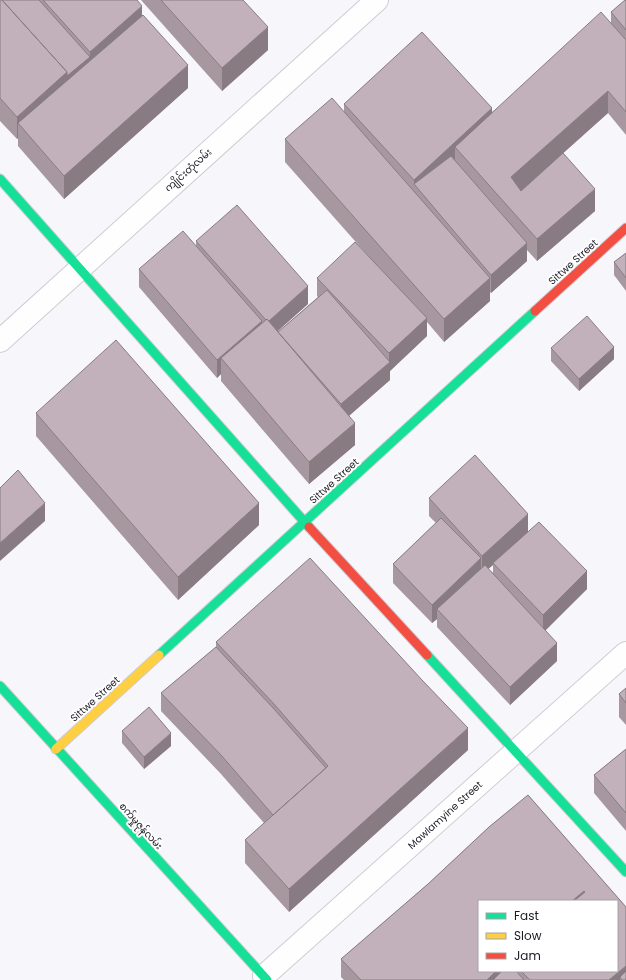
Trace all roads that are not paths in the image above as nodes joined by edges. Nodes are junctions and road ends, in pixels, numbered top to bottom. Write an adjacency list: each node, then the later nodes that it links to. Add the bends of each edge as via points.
1 (377, 0): 4 (street, ကျိုင်းတုံလမ်း)
2 (0, 179): 4 (street)
3 (626, 228): 6 (street, Sittwe Street)
4 (80, 268): 5 (street, ကျိုင်းတုံလမ်း); 6 (street)
5 (0, 341)
6 (305, 522): 9 (street, Sittwe Street); 10 (street)
7 (626, 653): 10 (street, Mawlamyine Street)
8 (0, 686): 9 (street, စက်မှုဇုန်လမ်း)
9 (56, 749): 12 (street, စက်မှုဇုန်လမ်း)
10 (517, 751): 11 (street); 12 (street, Mawlamyine Street)
11 (626, 872)
12 (265, 978)

